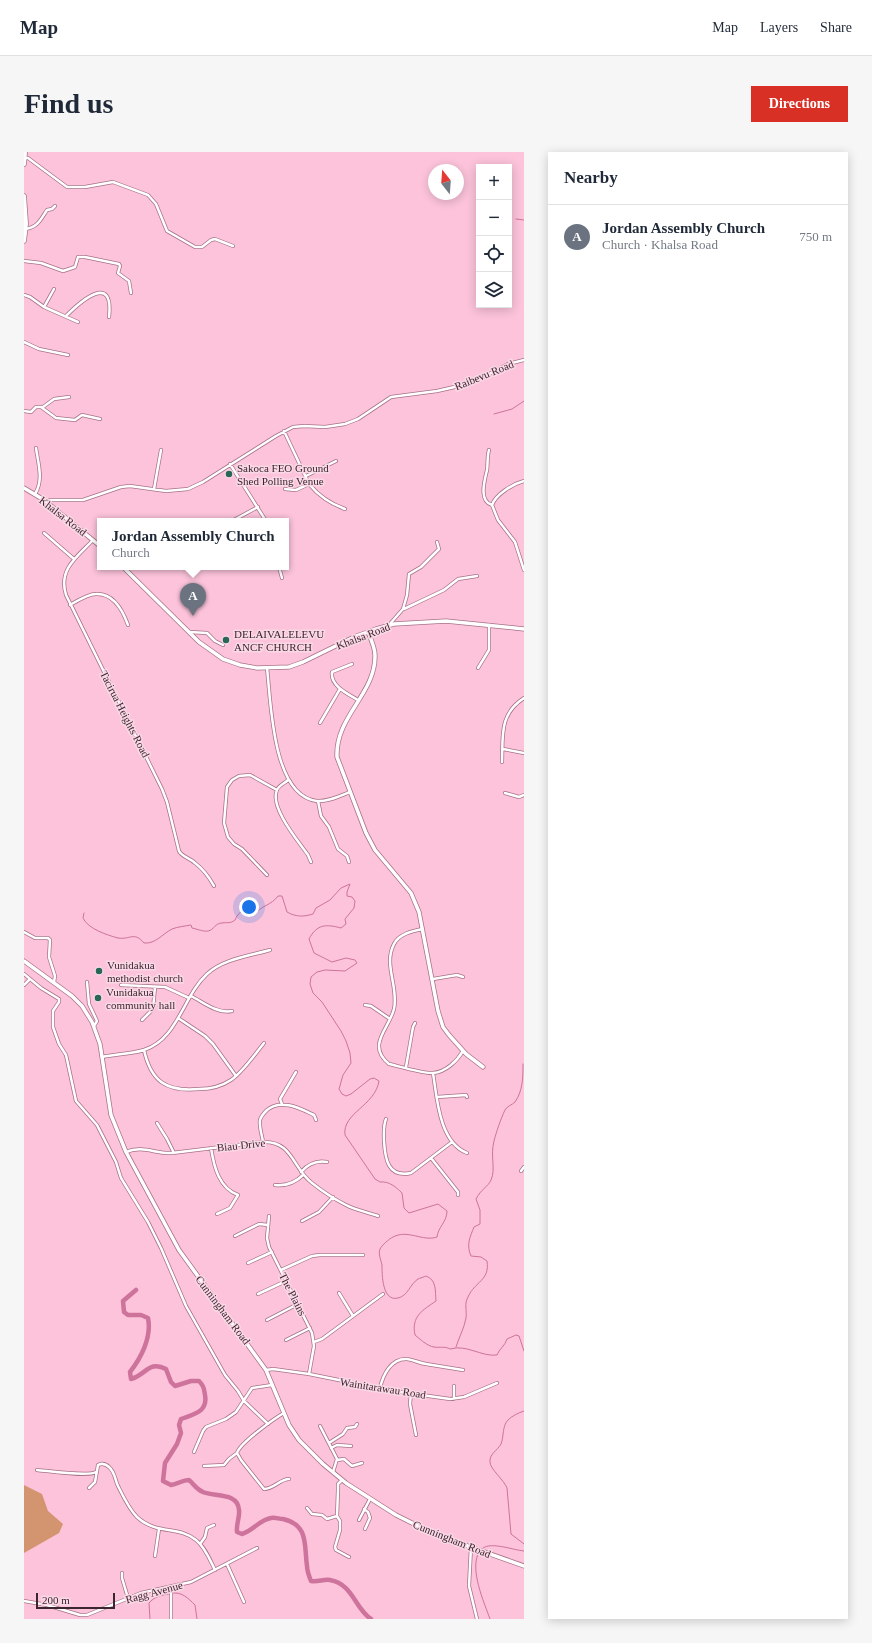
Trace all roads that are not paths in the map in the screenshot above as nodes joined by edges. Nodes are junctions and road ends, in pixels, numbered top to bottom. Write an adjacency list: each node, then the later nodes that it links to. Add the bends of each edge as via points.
1 (25, 152): 2 (main road)
2 (24, 158): 3 (main road); 8 (street, via 28,158 66,187 85,187 113,182 148,195 156,204 168,231 195,247 202,247 214,239)
3 (24, 164)
4 (24, 196): 6 (main road)
5 (55, 206): 6 (street, via 47,210 41,221)
6 (26, 229): 7 (main road)
7 (24, 241)
8 (233, 246)
9 (24, 261): 11 (street, via 63,271 75,267 78,257 119,264 118,273 129,281)
10 (54, 289): 13 (street)
11 (131, 293)
12 (24, 295): 13 (street)
13 (44, 307): 14 (street)
14 (66, 316): 15 (street, via 92,294 101,293 108,297); 16 (street)
15 (109, 317)
16 (78, 322)
17 (24, 342): 18 (street, via 39,349)
18 (68, 355)
19 (524, 360): 24 (street, Raibevu Road, via 508,364 482,378 459,386 396,395 384,400 352,422 334,427 298,426)
20 (69, 398): 21 (street, via 54,399)
21 (43, 407): 22 (street); 23 (street, via 56,418 75,420 82,415)
22 (24, 411)
23 (100, 419)
24 (284, 431): 29 (street); 30 (street)
25 (36, 448): 36 (street, via 40,473 39,488)
26 (161, 450): 34 (street)
27 (489, 450): 38 (street, via 483,486 487,501)
28 (336, 461): 30 (street)
29 (230, 464): 34 (street, via 196,486 177,491); 39 (street)
30 (306, 476): 32 (street)
31 (524, 481): 38 (street, via 496,497)
32 (309, 484): 35 (street, via 296,490); 40 (street, via 315,491)
33 (24, 488): 36 (main road, Khalsa Road)
34 (154, 489): 37 (street, via 127,486 83,500)
35 (285, 489)
36 (35, 494): 37 (main road, Khalsa Road)
37 (44, 500): 44 (main road, Khalsa Road)
38 (492, 505): 50 (street, via 498,520 515,542)
39 (258, 508): 41 (street); 42 (street)
40 (345, 509)
41 (238, 518)
42 (264, 518)
43 (44, 533): 47 (street)
44 (93, 539): 46 (main road, Khalsa Road); 47 (street, Tacirua Heights Road)
45 (437, 542): 54 (street, via 438,549 421,567 410,572 408,595)
46 (97, 543)
47 (74, 559): 53 (street, Tacirua Heights Road, via 68,566 63,584)
48 (126, 570): 59 (main road, Khalsa Road)
49 (280, 570): 52 (street)
50 (524, 570)
51 (477, 576): 54 (street, via 458,579 444,590)
52 (282, 578)
53 (70, 605): 55 (street, via 96,594 109,597 124,613); 81 (street, Tacirua Heights Road, via 162,789 180,854 194,862)
54 (403, 609): 57 (street)
55 (128, 625)
56 (488, 625): 57 (main road, Khalsa Road, via 446,621); 58 (main road, Khalsa Road); 64 (street, via 489,650)
57 (389, 626): 60 (main road, Khalsa Road)
58 (524, 629)
59 (189, 632): 61 (street, via 207,633); 63 (main road, Khalsa Road, via 223,659 240,665)
60 (368, 632): 63 (main road, Khalsa Road, via 289,667); 67 (main road, via 375,655 373,671 366,690)
61 (223, 645)
62 (352, 664): 65 (street, via 332,672 331,676)
63 (267, 668): 72 (street, via 275,735)
64 (478, 668)
65 (340, 689): 67 (street); 68 (street)
66 (524, 698): 69 (street, via 513,707 505,721)
67 (358, 700): 74 (main road, via 344,724 337,748 340,766)
68 (320, 722)
69 (502, 749): 70 (street); 71 (street)
70 (524, 753)
71 (502, 762)
72 (288, 780): 73 (street); 77 (street, via 304,797)
73 (277, 790): 78 (street, via 275,797 283,820); 80 (street, via 250,775 239,776 227,787 224,823 228,837)
74 (350, 792): 77 (street); 82 (main road, via 375,850 411,893)
75 (505, 793): 76 (street, via 519,797)
76 (524, 795)
77 (318, 801): 79 (street, via 321,816 338,848 347,856)
78 (311, 862)
79 (349, 862)
80 (267, 875)
81 (214, 886)
82 (423, 929): 88 (main road); 99 (street, via 400,937 391,952 390,964 395,999)
83 (24, 932): 90 (street, via 35,938 50,940 49,960 55,976)
84 (270, 950): 95 (street, via 218,967 204,977)
85 (24, 961): 90 (main road, Cunningham Road)
86 (24, 974): 89 (street)
87 (464, 977): 88 (street, via 457,975)
88 (433, 979): 105 (main road, via 443,1027)
89 (30, 980): 92 (street); 161 (street, via 59,999 53,1012 53,1026 66,1055 76,1101 97,1125 116,1162 121,1178 161,1248 186,1306 225,1375)
90 (54, 982): 102 (main road, Cunningham Road, via 79,1002)
91 (87, 982): 102 (street, via 89,1004 96,1020)
92 (24, 985)
93 (121, 985): 94 (street)
94 (155, 987): 95 (street, via 171,988); 100 (street, via 153,1009)
95 (190, 997): 97 (street, via 215,1009); 98 (street)
96 (365, 1005): 99 (street, via 372,1006)
97 (232, 1011)
98 (178, 1018): 104 (street, via 162,1040); 111 (street, via 202,1033)
99 (390, 1019): 108 (street, via 379,1043 379,1051 389,1064)
100 (142, 1020)
101 (415, 1023): 108 (street)
102 (94, 1026): 106 (main road, Cunningham Road)
103 (264, 1043): 111 (street)
104 (144, 1050): 106 (street); 111 (street, via 152,1072 172,1088 211,1088 226,1084)
105 (464, 1051): 107 (main road); 110 (street, via 449,1067)
106 (102, 1056): 121 (main road, Cunningham Road, via 112,1115)
107 (483, 1067)
108 (406, 1068): 110 (street)
109 (296, 1072): 114 (street, via 280,1099)
110 (433, 1073): 112 (street)
111 (236, 1076)
112 (437, 1097): 113 (street); 119 (street, via 443,1126)
113 (467, 1097)
114 (282, 1104): 116 (street, via 314,1115); 118 (street, via 270,1108 260,1119)
115 (386, 1119): 124 (street, via 385,1154 392,1169 397,1173 411,1173)
116 (316, 1120)
117 (157, 1123): 122 (street)
118 (263, 1142): 120 (street, Biau Drive); 128 (street, Biau Drive, via 280,1144)
119 (452, 1142): 123 (street); 124 (street)
120 (211, 1148): 122 (street, Biau Drive); 132 (street, via 214,1166 221,1180 238,1196 230,1208)
121 (126, 1152): 122 (street, Biau Drive, via 141,1148); 152 (main road, Cunningham Road, via 186,1260)
122 (174, 1153)
123 (467, 1153)
124 (431, 1158): 130 (street)
125 (327, 1162): 128 (street, via 313,1163 307,1166)
126 (524, 1167): 127 (street)
127 (521, 1171)
128 (302, 1174): 129 (street, via 287,1185); 131 (street, Biau Drive)
129 (275, 1185)
130 (458, 1195)
131 (333, 1197): 134 (street, Biau Drive, via 347,1206); 135 (street, via 319,1212)
132 (217, 1214)
133 (269, 1216): 136 (street, The Plains)
134 (378, 1216)
135 (302, 1221)
136 (268, 1224): 137 (street, via 259,1224); 138 (street, The Plains, via 267,1238)
137 (235, 1236)
138 (272, 1252): 140 (street); 141 (street, The Plains)
139 (363, 1255): 141 (street, via 312,1256)
140 (248, 1263)
141 (281, 1270): 142 (street, The Plains)
142 (286, 1281): 144 (street); 146 (street, The Plains)
143 (339, 1293): 147 (street)
144 (258, 1294)
145 (383, 1294): 147 (street)
146 (298, 1304): 148 (street); 149 (street, The Plains)
147 (353, 1316): 151 (street)
148 (267, 1320)
149 (310, 1328): 150 (street); 151 (street, The Plains)
150 (286, 1340)
151 (314, 1342): 154 (street, The Plains)
152 (266, 1370): 154 (street, Wainitarawau Road); 156 (main road, Cunningham Road)
153 (463, 1370): 158 (street, via 402,1359 386,1372)
154 (309, 1374): 158 (street, Wainitarawau Road)
155 (497, 1383): 160 (street, Wainitarawau Road)
156 (272, 1385): 161 (street, via 252,1388); 162 (main road, Cunningham Road)
157 (454, 1386): 160 (street)
158 (380, 1388): 159 (street, Wainitarawau Road)
159 (411, 1392): 160 (street, Wainitarawau Road); 166 (street, via 410,1404)
160 (454, 1399)
161 (244, 1402): 163 (street); 170 (street, via 232,1416 206,1427)
162 (284, 1413): 163 (street); 177 (main road, Cunningham Road, via 298,1438)
163 (268, 1424): 171 (street, via 244,1443)
164 (357, 1424): 167 (street, via 355,1427 347,1428 343,1434)
165 (320, 1426): 167 (street)
166 (416, 1435)
167 (329, 1443): 169 (street)
168 (351, 1446): 169 (street, via 337,1445)
169 (331, 1448): 172 (street)
170 (194, 1452)
171 (237, 1453): 174 (street, via 224,1465); 178 (street, via 264,1489)
172 (337, 1460): 173 (street, via 344,1459 352,1466); 177 (street)
173 (362, 1463)
174 (204, 1466)
175 (37, 1470): 176 (street, via 78,1474)
176 (97, 1472): 180 (street, via 95,1482); 188 (street, via 100,1464 108,1466 137,1517)
177 (333, 1472): 179 (main road, Cunningham Road)
178 (289, 1479)
179 (342, 1480): 181 (main road, Cunningham Road); 185 (street, via 338,1485)
180 (89, 1488)
181 (370, 1499): 184 (street); 191 (main road, Cunningham Road, via 417,1526)
182 (307, 1508): 185 (street, via 312,1514 322,1515 327,1519)
183 (358, 1509): 184 (street)
184 (364, 1509): 186 (street); 189 (street, via 370,1518)
185 (338, 1516): 194 (street, via 340,1530 336,1549)
186 (359, 1520)
187 (214, 1525): 190 (street, via 207,1528)
188 (159, 1529): 190 (street, via 187,1534); 193 (street)
189 (365, 1529)
190 (200, 1544): 197 (street)
191 (471, 1547): 196 (main road, Cunningham Road); 204 (street, via 470,1586)
192 (257, 1548): 195 (street, Ragg Avenue)
193 (155, 1556)
194 (349, 1557)
195 (228, 1564): 197 (street, Ragg Avenue); 202 (street)
196 (524, 1566)
197 (215, 1570): 199 (street, Ragg Avenue, via 191,1582)
198 (122, 1573): 200 (street)
199 (170, 1587): 200 (street, Ragg Avenue); 203 (street)
200 (128, 1598): 201 (street, Ragg Avenue, via 87,1615)
201 (24, 1601)
202 (244, 1602)
203 (171, 1619)
204 (477, 1619)

